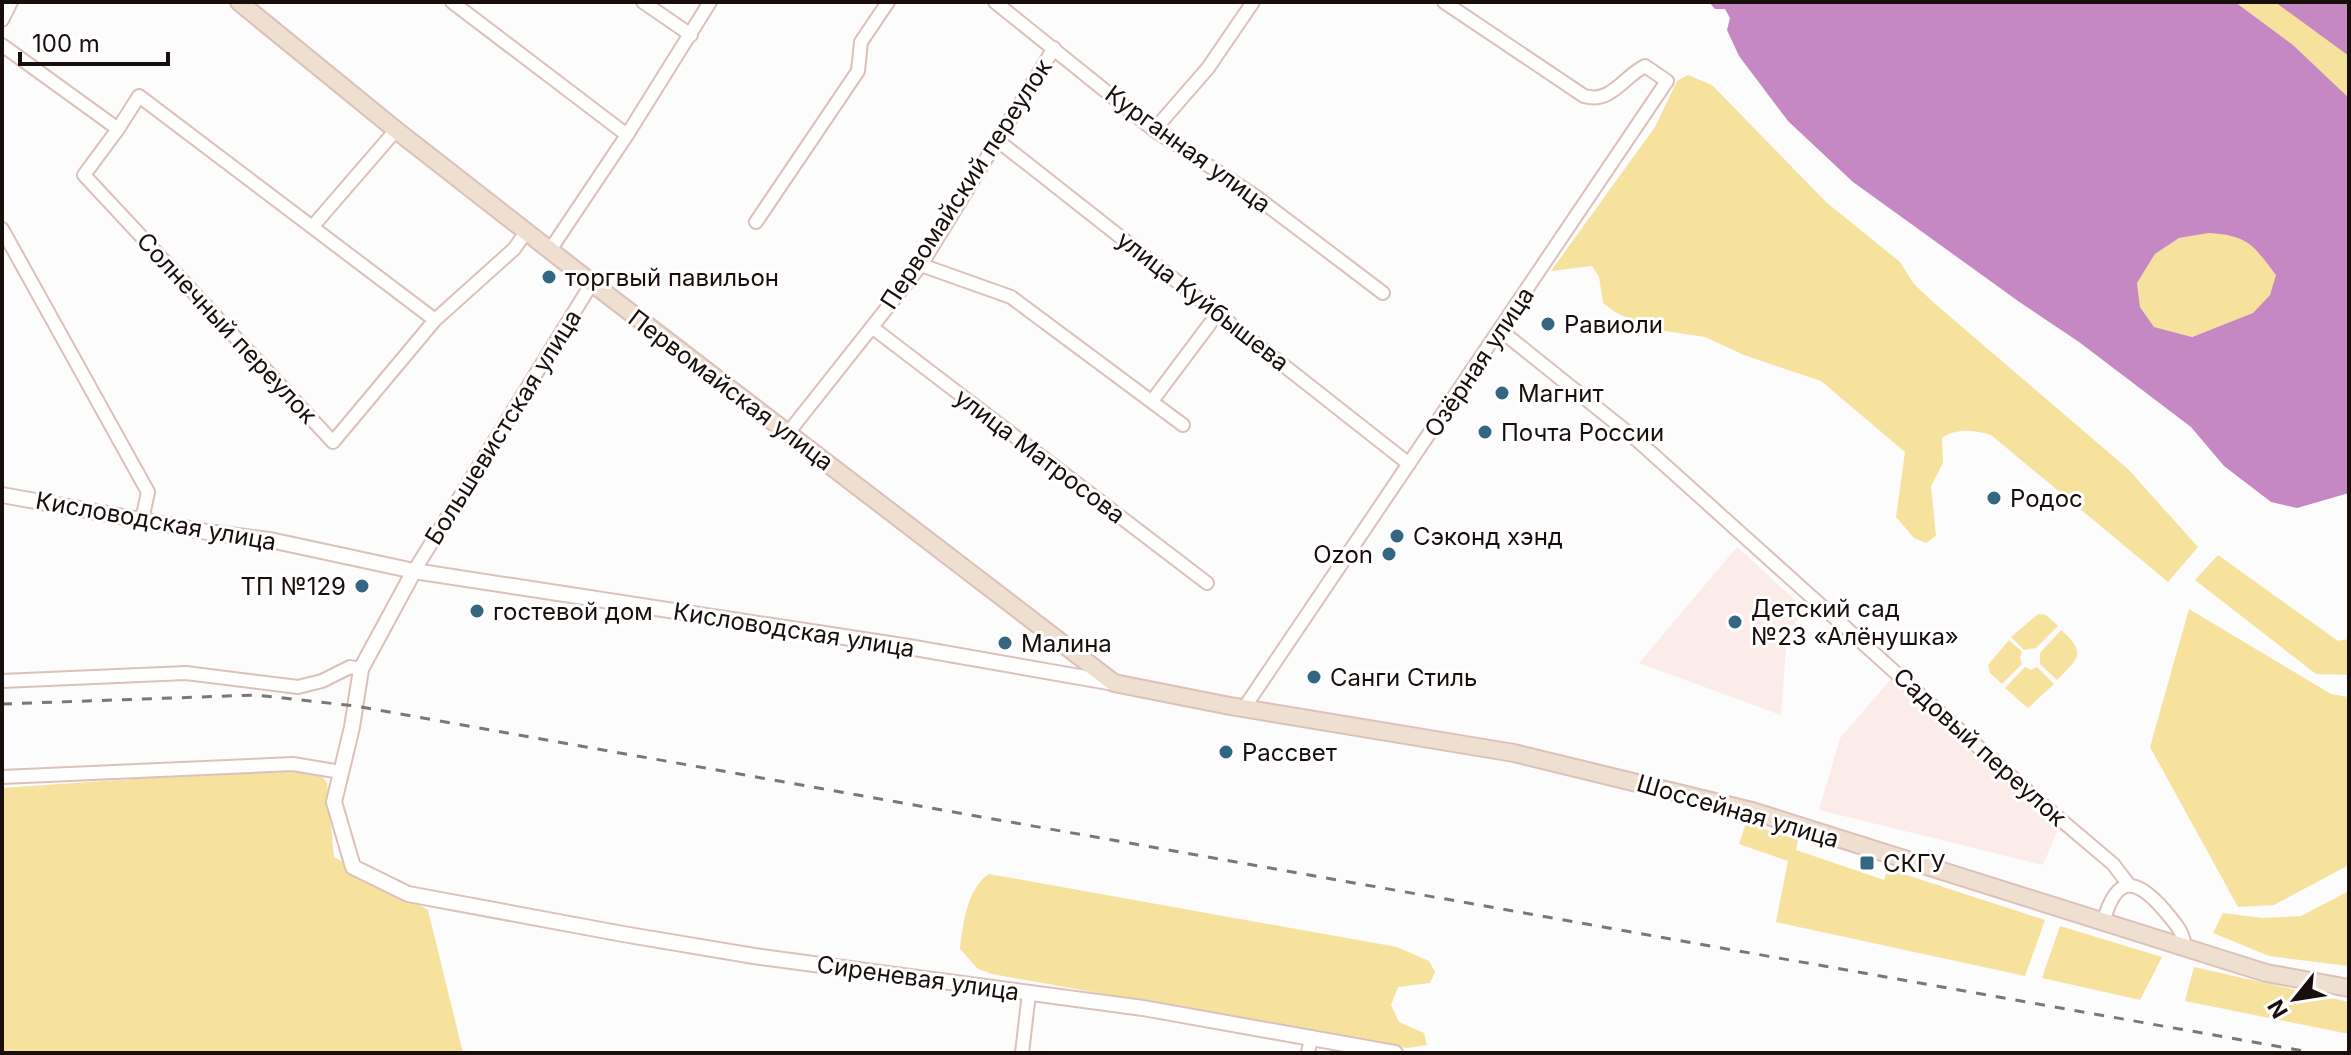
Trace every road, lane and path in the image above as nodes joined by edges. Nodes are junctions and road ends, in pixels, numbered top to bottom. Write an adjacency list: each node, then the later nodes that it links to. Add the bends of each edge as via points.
1 (11, 2): 10 (street)
2 (239, 2): 15 (main road, Первомайская улица)
3 (452, 2): 17 (street)
4 (643, 2): 11 (street)
5 (710, 2): 11 (street)
6 (888, 2): 19 (street, via 861,42 858,71)
7 (995, 2): 13 (street, Курганная улица)
8 (1253, 2): 16 (street, via 1208,68)
9 (1444, 2): 30 (street, Озёрная улица, via 1572,91 1594,99 1645,66 1667,81)
10 (2, 20)
11 (691, 35): 17 (street)
12 (2, 45): 14 (street)
13 (1054, 48): 16 (street, Курганная улица); 18 (street, Первомайский переулок)
14 (118, 129): 20 (street, Солнечный переулок, via 139,96); 28 (street, Солнечный переулок, via 84,175 333,442)
15 (396, 130): 20 (street); 22 (main road, Первомайская улица)
16 (1154, 130): 26 (street, Курганная улица, via 1255,196)
17 (627, 135): 23 (street)
18 (997, 140): 24 (street, Первомайский переулок); 27 (street, улица Куйбышева)
19 (756, 222)
20 (313, 226): 28 (street, Солнечный переулок)
21 (2, 229): 36 (street, via 148,492)
22 (526, 232): 23 (main road, Первомайская улица); 28 (street, Солнечный переулок)
23 (550, 250): 25 (main road, Первомайская улица)
24 (921, 265): 29 (street, Первомайский переулок); 31 (street, via 1011,297)
25 (592, 283): 33 (main road, Первомайская улица); 37 (street, Большевистская улица)
26 (1383, 293)
27 (1218, 313): 31 (street); 34 (street, улица Куйбышева)
28 (435, 320)
29 (873, 328): 33 (street, Первомайский переулок); 38 (street, улица Матросова)
30 (1500, 330): 34 (street, Озёрная улица); 45 (street, Садовый переулок, via 1637,440 2113,864)
31 (1152, 401): 32 (street)
32 (1183, 425)
33 (788, 433): 41 (main road, Первомайская улица)
34 (1409, 464): 42 (street, Озёрная улица)
35 (2, 495): 36 (street, Кисловодская улица)
36 (142, 520): 37 (street, Кисловодская улица)
37 (414, 571): 39 (street); 41 (street, Кисловодская улица)
38 (1207, 583)
39 (361, 669): 40 (street, via 350,667 298,687 186,673); 43 (street)
40 (2, 681)
41 (1114, 683): 42 (main road, Шоссейная улица)
42 (1244, 708): 46 (main road, Шоссейная улица, via 1514,753 1752,811)
43 (341, 772): 44 (street, via 293,764); 49 (street, Сиреневая улица, via 334,802 353,867 408,894 754,956)
44 (2, 777)
45 (2129, 885): 46 (street, via 2114,897); 47 (street, Садовый переулок, via 2137,885 2160,905 2179,928)
46 (2103, 923): 47 (main road, Шоссейная улица)
47 (2185, 949): 48 (main road, Шоссейная улица, via 2266,973)
48 (2349, 988)
49 (1029, 993): 50 (street, Сиреневая улица, via 1143,1008); 51 (street)
50 (1310, 1045): 52 (street, Сиреневая улица)
51 (1022, 1053)
52 (1395, 1053)

